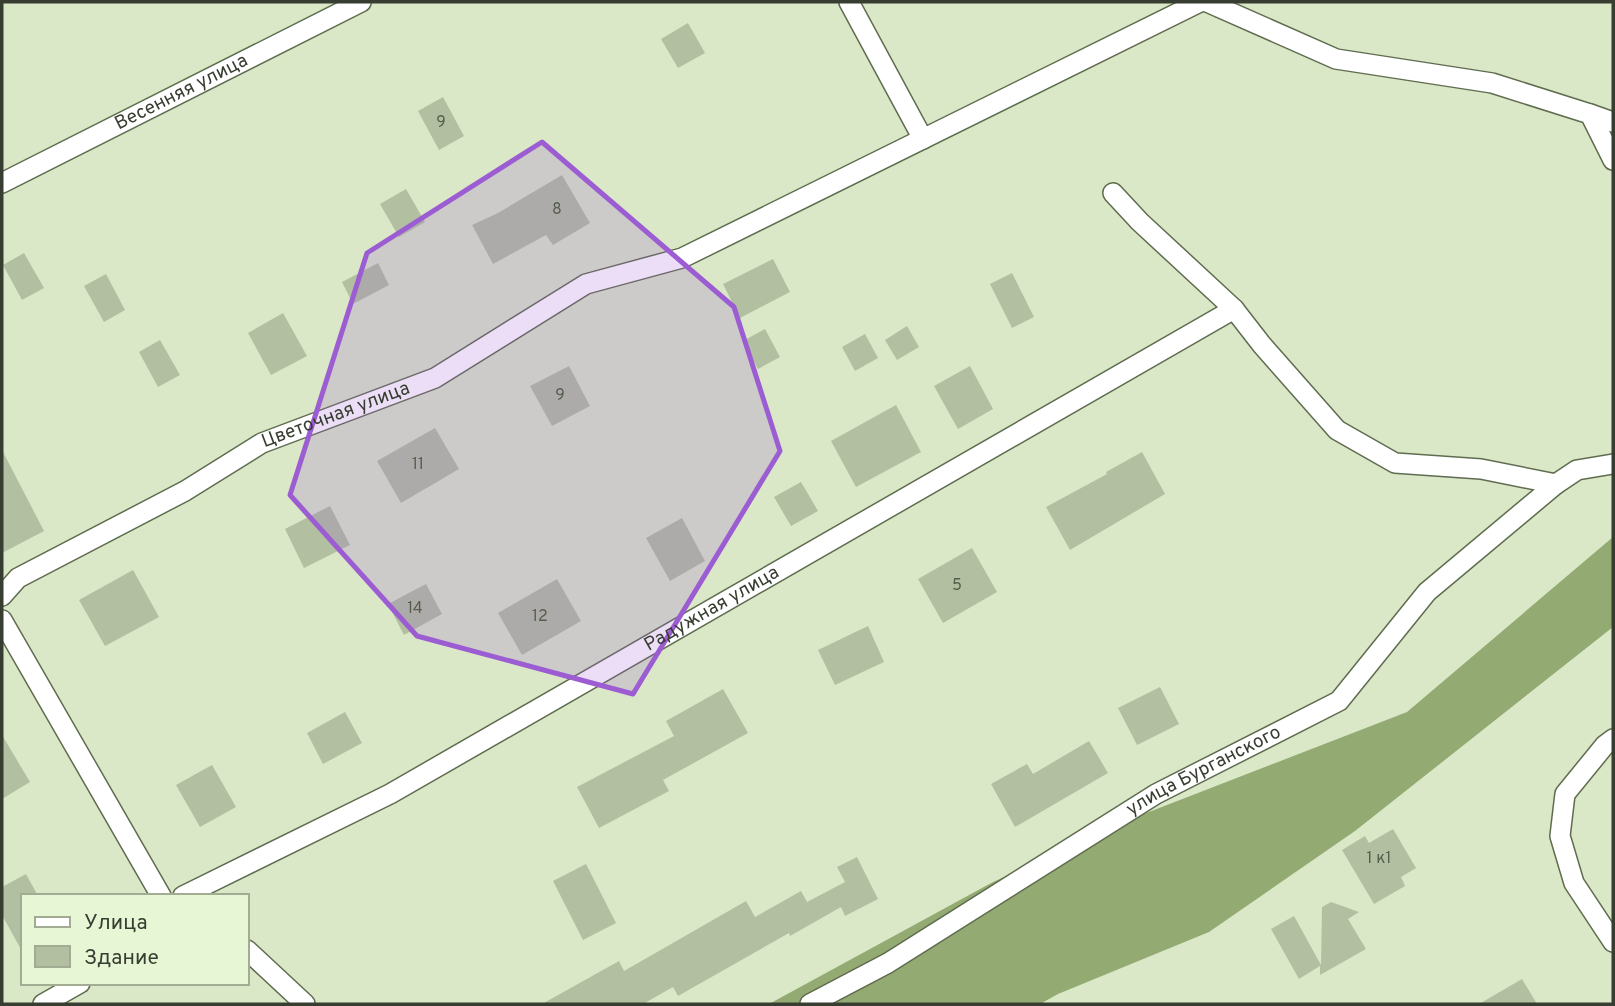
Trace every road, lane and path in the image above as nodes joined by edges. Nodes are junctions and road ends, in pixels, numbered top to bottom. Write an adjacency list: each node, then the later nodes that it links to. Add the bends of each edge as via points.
1 (361, 2): 9 (street, Весенняя улица)
2 (849, 2): 7 (street)
3 (1200, 2): 7 (street, Цветочная улица)
4 (1207, 2): 5 (street, via 1336,59 1492,83)
5 (1590, 114): 6 (street); 8 (street)
6 (1613, 122)
7 (923, 139): 14 (street, Цветочная улица, via 681,258 586,284 435,378 262,443 186,491 18,578)
8 (1613, 160)
9 (2, 183)
10 (1113, 193): 11 (street)
11 (1234, 309): 13 (street, via 1337,430 1395,463 1480,470); 18 (street, Радужная улица, via 390,794)
12 (1613, 464): 13 (street, улица Бурганского, via 1577,470)
13 (1556, 484): 24 (street, улица Бурганского, via 1427,592 1339,701 1156,794 888,963)
14 (2, 596)
15 (2, 620): 17 (street)
16 (1613, 739): 19 (street, via 1565,794 1560,836 1574,883)
17 (160, 894)
18 (188, 894)
19 (1613, 942)
20 (248, 951): 23 (street)
21 (76, 985): 22 (street)
22 (43, 1004)
23 (305, 1004)
24 (810, 1004)

